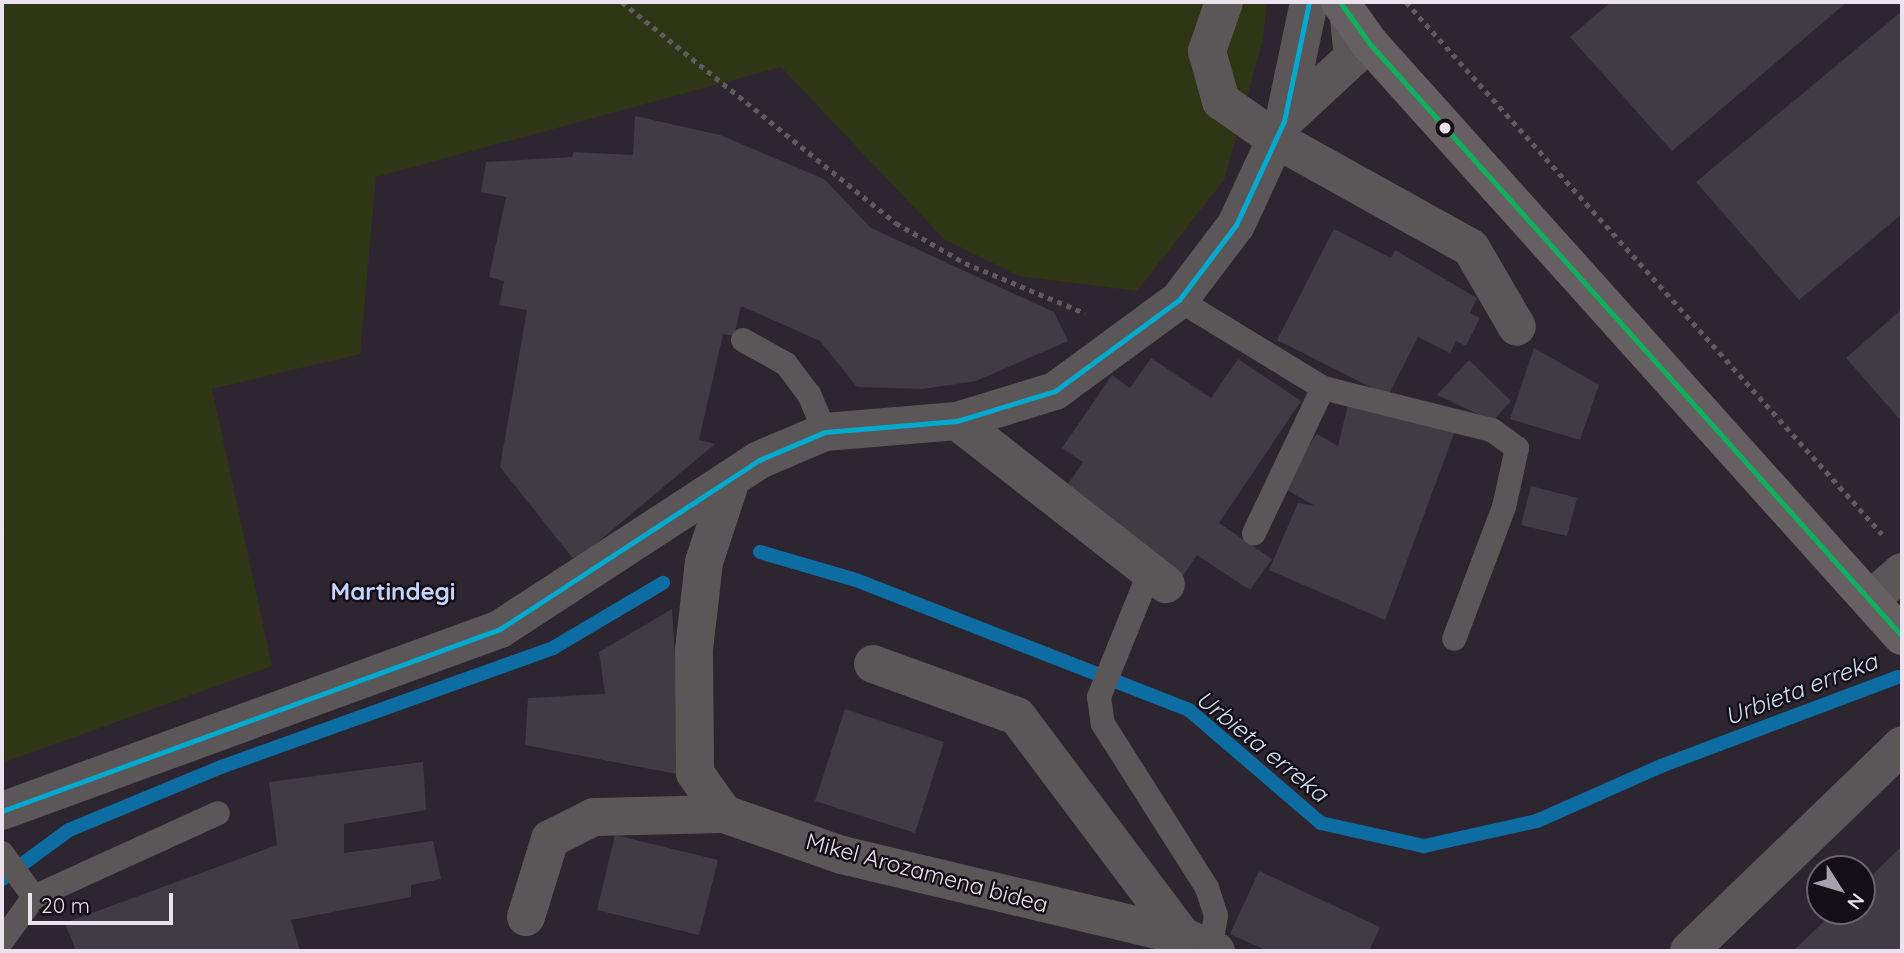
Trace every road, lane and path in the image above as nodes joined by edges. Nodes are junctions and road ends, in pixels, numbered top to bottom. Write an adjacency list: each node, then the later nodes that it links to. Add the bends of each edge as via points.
1 (622, 2): 11 (path, via 896,223 965,263)
2 (1224, 2): 8 (street, via 1207,51 1222,101)
3 (1308, 2): 8 (street)
4 (1406, 2): 18 (path)
5 (1344, 10): 6 (street, via 1356,44); 7 (main road)
6 (1345, 66): 7 (street, via 1369,59); 8 (street)
7 (1392, 69): 21 (main road)
8 (1281, 130): 9 (street, via 1236,225); 10 (street, via 1471,248)
9 (1179, 300): 11 (street); 13 (lane)
10 (1517, 327)
11 (1142, 333): 14 (street, via 1055,391)
12 (743, 340): 15 (lane, via 786,364 809,394)
13 (1323, 388): 17 (lane); 22 (lane, via 1492,430 1517,448 1504,508)
14 (957, 421): 15 (street); 20 (street)
15 (825, 432): 16 (street, via 759,460)
16 (730, 483): 25 (street, via 500,629); 27 (street, via 704,562 694,650 695,773)
17 (1254, 533)
18 (1885, 537)
19 (1902, 572): 21 (street)
20 (1158, 577): 32 (lane, via 1099,697 1102,724 1207,888 1216,916)
21 (1889, 618)
22 (1454, 639)
23 (873, 664): 32 (street, via 1017,716)
24 (1902, 745): 33 (street)
25 (2, 811)
26 (218, 813): 29 (lane)
27 (724, 814): 30 (street, via 594,817 550,839); 32 (street, Mikel Arozamena bidea, via 842,855)
28 (2, 853): 29 (lane)
29 (31, 892): 31 (lane)
30 (526, 917)
31 (2, 942)
32 (1202, 945)
33 (1689, 951)

